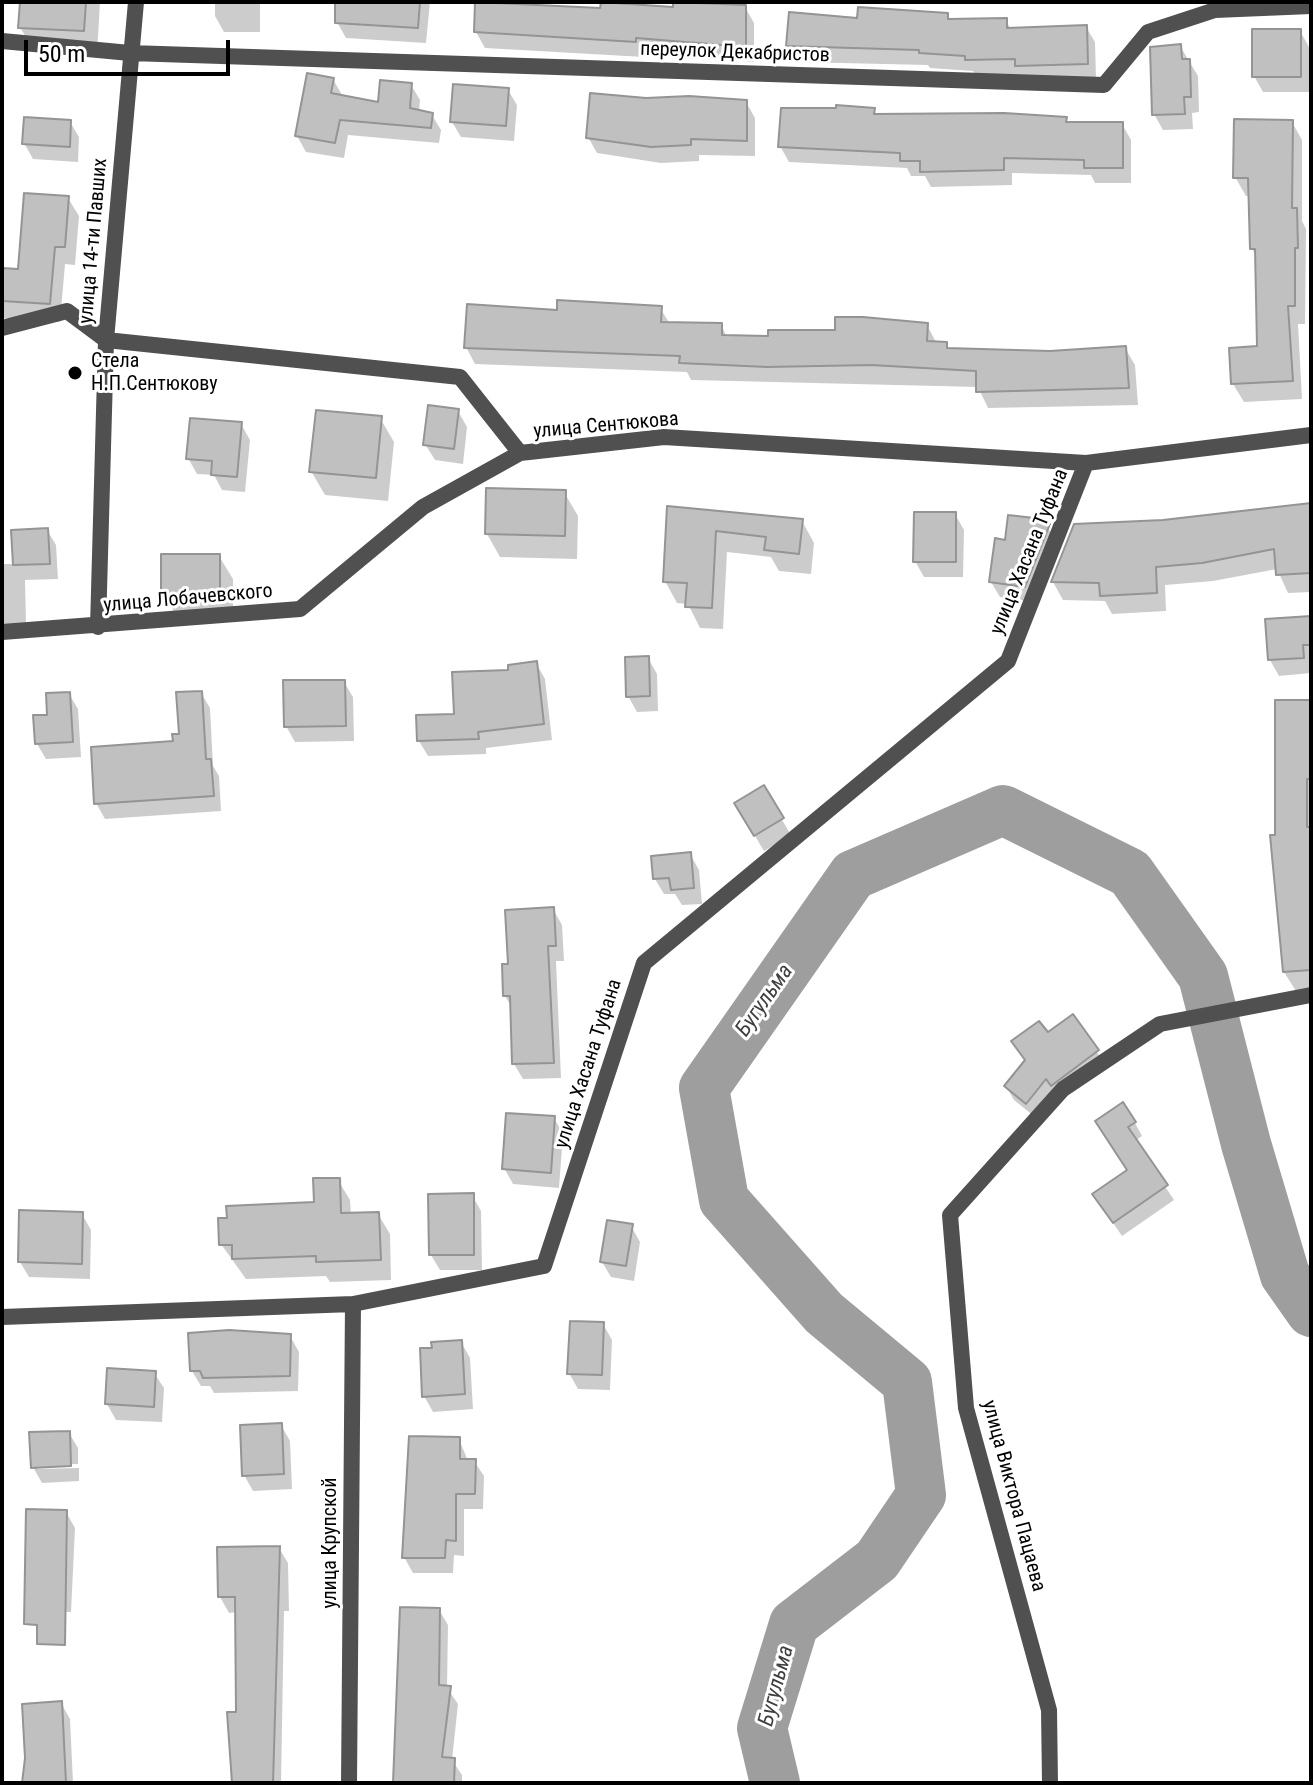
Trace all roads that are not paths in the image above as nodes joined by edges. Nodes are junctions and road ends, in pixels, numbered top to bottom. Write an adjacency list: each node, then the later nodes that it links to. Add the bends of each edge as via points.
1 (136, 2): 4 (street, улица 14-ти Павших)
2 (1311, 6): 4 (street, переулок Декабристов, via 1215,10 1148,32 1104,85)
3 (2, 41): 4 (street)
4 (130, 53): 6 (street, улица 14-ти Павших)
5 (2, 328): 6 (street, via 67,311)
6 (106, 340): 8 (street, улица Сентюкова, via 460,377); 10 (street, улица 14-ти Павших)
7 (1311, 435): 9 (street, улица Сентюкова)
8 (520, 453): 9 (street, улица Сентюкова, via 664,437); 10 (street, улица Лобачевского, via 423,507 300,609)
9 (1086, 463): 13 (street, улица Хасана Туфана, via 1008,661 644,963 544,1266)
10 (98, 627): 11 (street, улица Лобачевского)
11 (2, 632)
12 (1311, 995): 16 (street, улица Виктора Пацаева, via 1160,1024 1063,1089 950,1215 966,1408 1049,1710)
13 (353, 1304): 14 (street, улица Хасана Туфана); 15 (street, улица Крупской)
14 (2, 1317)
15 (349, 1783)
16 (1050, 1783)

